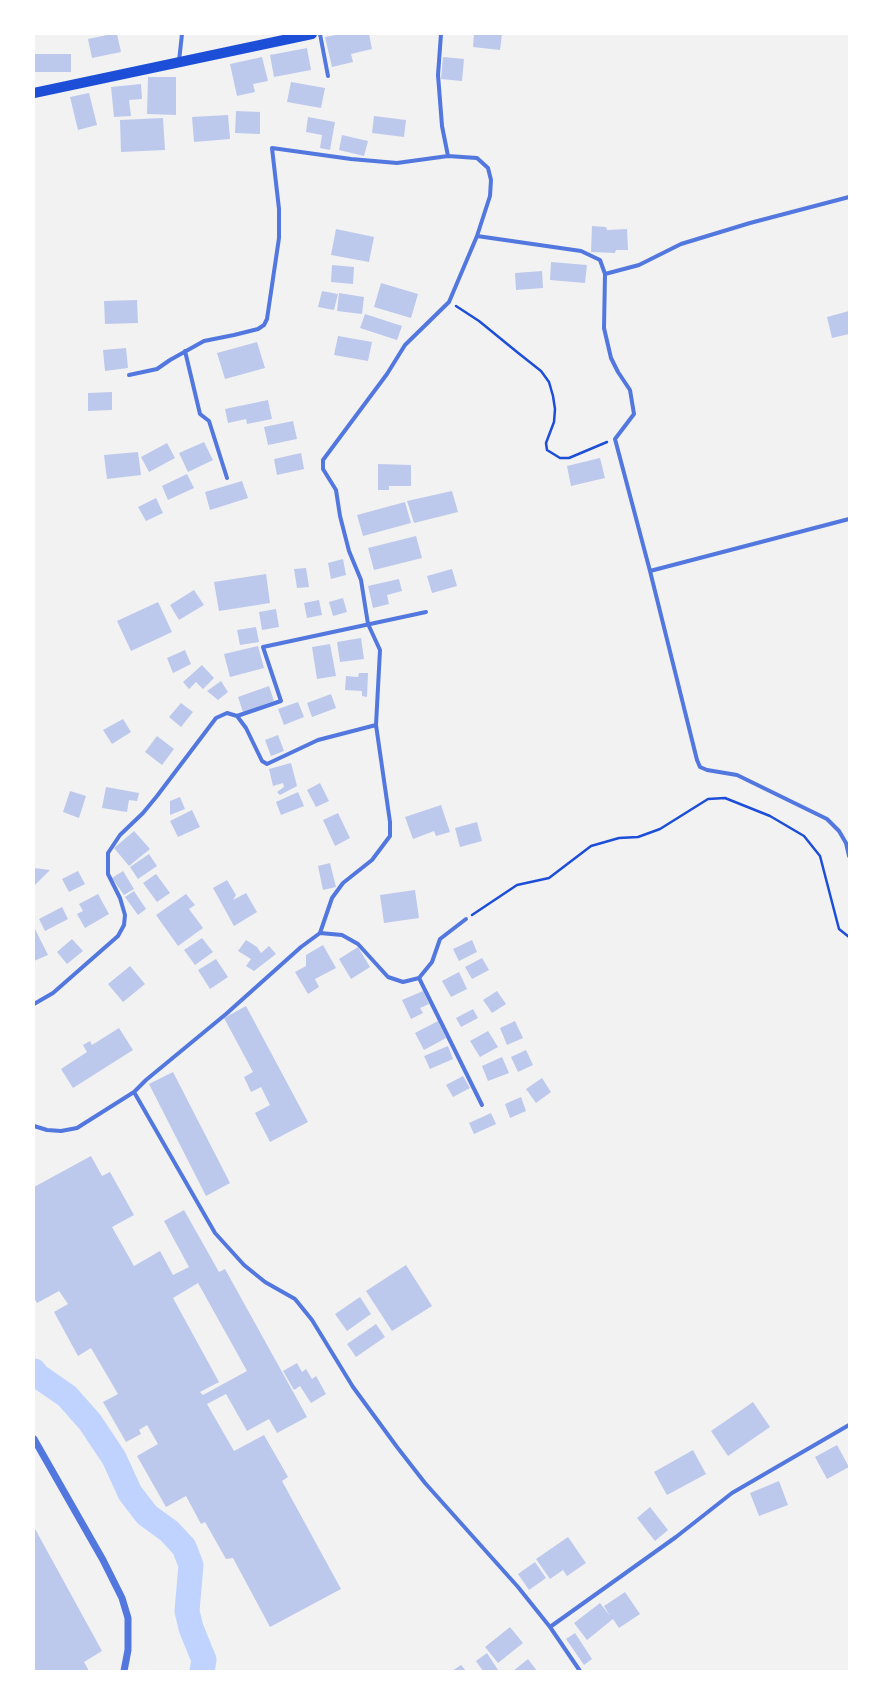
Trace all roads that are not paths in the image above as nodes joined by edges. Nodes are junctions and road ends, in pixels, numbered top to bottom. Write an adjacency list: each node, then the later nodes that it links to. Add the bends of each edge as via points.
1 (182, 34): 5 (street)
2 (312, 34): 5 (main road)
3 (320, 34): 6 (street)
4 (441, 34): 8 (street, via 438,75 442,126)
5 (179, 62): 7 (main road)
6 (328, 76)
7 (34, 93)
8 (448, 156): 10 (street, via 477,158 488,168 491,180 490,196); 12 (street, via 397,163 351,160 272,148 279,209 279,238 267,319 258,329 204,341)
9 (849, 198): 11 (street, via 750,223 681,244 639,265)
10 (477, 236): 11 (street, via 581,251 600,260); 18 (street, via 449,302 405,345 383,380 323,460 323,469 336,490 349,551 361,580)
11 (605, 274): 16 (street, via 604,328 611,358 630,390 634,414 615,439)
12 (185, 351): 13 (street, via 157,368); 14 (street, via 200,414 209,421)
13 (129, 374)
14 (227, 478)
15 (849, 519): 16 (street)
16 (650, 571): 21 (street, via 700,767 737,775 827,819 839,831)
17 (426, 612): 18 (street)
18 (368, 624): 19 (street, via 263,647 281,701); 20 (street, via 380,650)
19 (237, 716): 20 (street, via 246,728 262,761 267,764 318,740); 25 (street, via 227,713 216,718 157,796 120,835 108,853 108,874 125,915 124,925 118,936 53,993)
20 (376, 725): 23 (street, via 390,836 372,860 343,883 332,898)
21 (849, 856)
22 (466, 919): 24 (street, via 440,939 432,962)
23 (320, 933): 24 (street, via 342,934 358,944 388,977 404,982); 26 (street)
24 (419, 978): 27 (street)
25 (34, 1004)
26 (134, 1092): 28 (street, via 77,1128 61,1131); 31 (street, via 215,1233 244,1266 265,1282 295,1299 312,1320 353,1387 397,1447 425,1483 518,1587)
27 (482, 1105)
28 (34, 1126)
29 (849, 1425): 31 (street, via 732,1493)
30 (34, 1439): 32 (street, via 122,1598 128,1618 128,1650)
31 (550, 1628): 33 (street)
32 (124, 1671)
33 (580, 1671)

